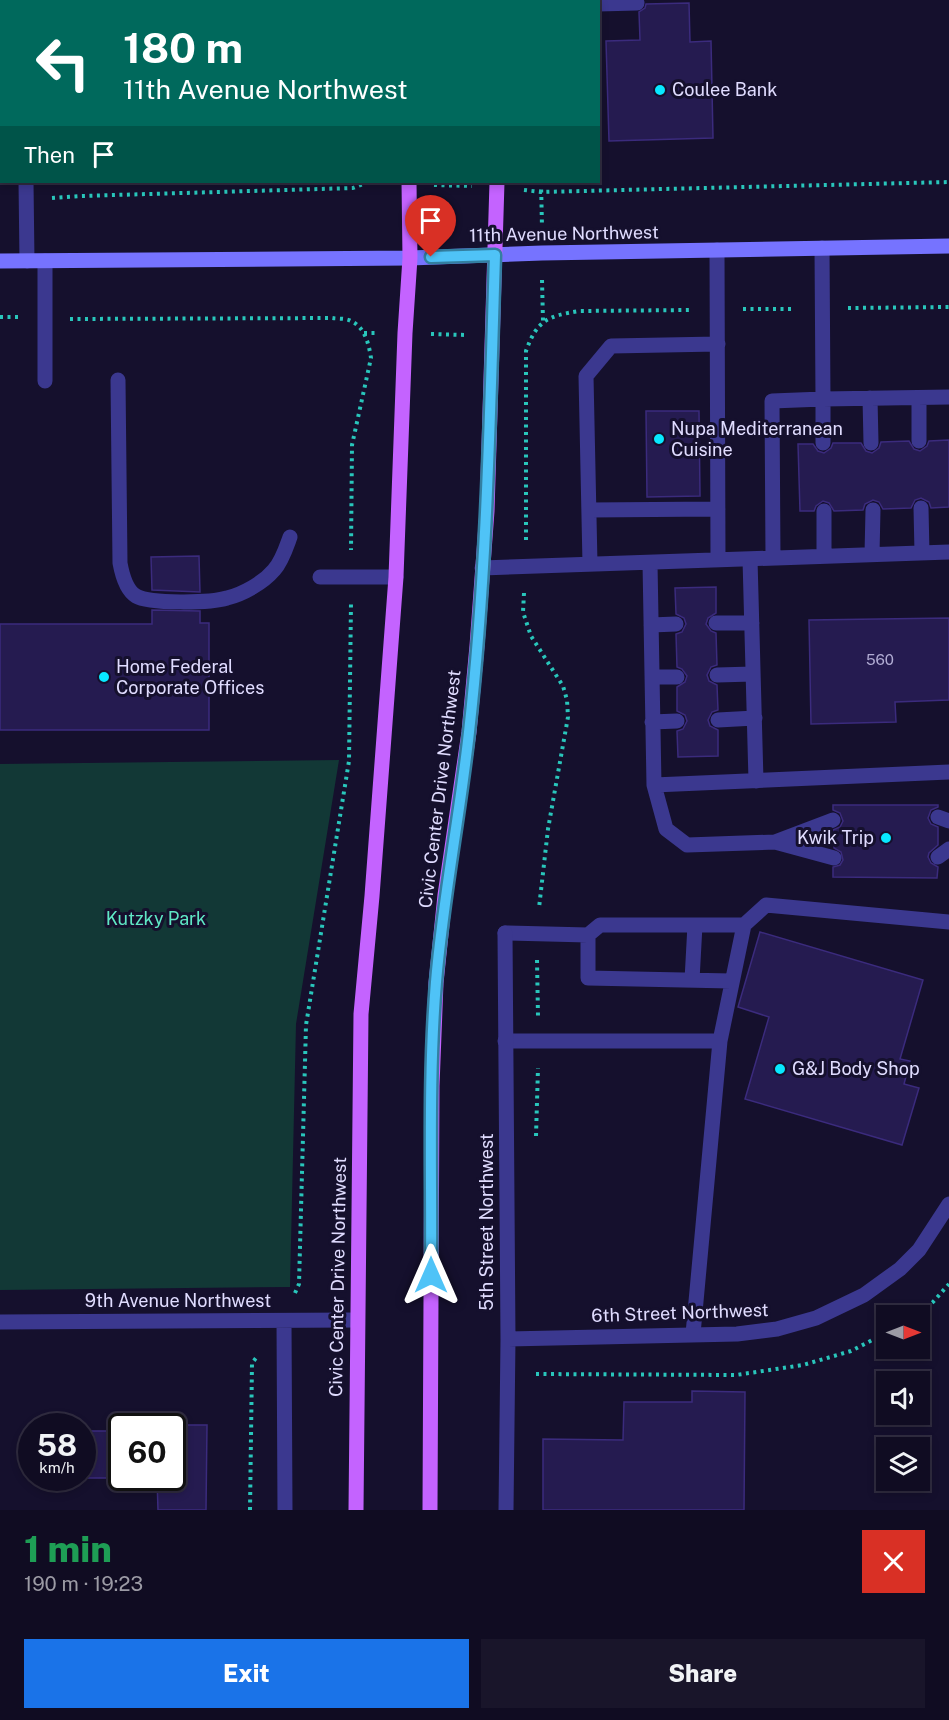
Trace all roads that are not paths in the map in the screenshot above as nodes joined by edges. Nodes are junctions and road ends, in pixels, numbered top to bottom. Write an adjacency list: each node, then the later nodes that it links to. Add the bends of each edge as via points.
1 (637, 3): 2 (street)
2 (600, 4)
3 (26, 183): 12 (street)
4 (409, 183): 10 (main road, Civic Center Drive Northwest)
5 (497, 184): 9 (main road, Civic Center Drive Northwest)
6 (949, 246): 7 (main road, 11th Avenue Northwest)
7 (822, 248): 8 (main road, 11th Avenue Northwest); 20 (street)
8 (717, 250): 9 (main road, 11th Avenue Northwest); 14 (street)
9 (495, 255): 10 (main road, 11th Avenue Northwest); 39 (main road, Civic Center Drive Northwest)
10 (410, 258): 13 (main road, 11th Avenue Northwest); 41 (main road, Civic Center Drive Northwest)
11 (0, 261): 12 (main road, 11th Avenue Northwest)
12 (27, 261): 13 (main road, 11th Avenue Northwest)
13 (45, 261): 16 (street)
14 (718, 344): 25 (street); 26 (street, via 611,346 586,376)
15 (118, 380): 29 (street, via 120,564 134,596 152,601 226,598 252,587 274,570)
16 (45, 381)
17 (870, 398): 18 (street); 20 (street); 22 (street)
18 (919, 398): 19 (street); 21 (street)
19 (949, 398)
20 (823, 399): 23 (street); 34 (street, via 772,401)
21 (919, 441)
22 (871, 442)
23 (823, 443)
24 (921, 508): 31 (street)
25 (718, 509): 26 (street); 36 (street)
26 (589, 510): 38 (street)
27 (873, 510): 32 (street)
28 (824, 511): 33 (street)
29 (290, 537)
30 (949, 552): 31 (street)
31 (922, 553): 32 (street)
32 (872, 555): 33 (street)
33 (824, 556): 34 (street)
34 (773, 558): 35 (street)
35 (750, 559): 36 (street); 43 (street)
36 (718, 560): 37 (street)
37 (650, 563): 38 (street); 45 (street)
38 (590, 564): 39 (street)
39 (482, 568): 76 (main road, Civic Center Drive Northwest, via 469,732 436,983)
40 (320, 577): 41 (street)
41 (396, 577): 69 (main road, Civic Center Drive Northwest, via 361,1014)
42 (716, 623): 43 (street)
43 (752, 623): 46 (street)
44 (676, 624): 45 (street)
45 (651, 625): 48 (street)
46 (753, 674): 47 (street); 50 (street)
47 (717, 675)
48 (652, 677): 49 (street); 53 (street)
49 (677, 677)
50 (755, 718): 51 (street); 55 (street)
51 (718, 720)
52 (677, 721): 53 (street)
53 (652, 722): 56 (street)
54 (949, 772): 55 (street)
55 (756, 781): 56 (street)
56 (654, 785): 58 (street, via 666,829 687,845)
57 (833, 820): 58 (street)
58 (775, 842): 59 (street)
59 (834, 858)
60 (949, 922): 62 (street, via 766,905)
61 (695, 925): 62 (street); 63 (street, via 600,925); 64 (street)
62 (744, 925): 65 (street)
63 (588, 935): 64 (street, via 588,978); 66 (street, 5th Street Northwest, via 505,933)
64 (692, 980): 65 (street)
65 (731, 981): 67 (street)
66 (505, 1041): 67 (street); 73 (street, 5th Street Northwest)
67 (720, 1041): 72 (street)
68 (949, 1204): 72 (street, 6th Street Northwest, via 919,1250 900,1269 836,1310 777,1329)
69 (356, 1320): 70 (street, 9th Avenue Northwest); 75 (main road, Civic Center Drive Northwest)
70 (284, 1321): 71 (street, 9th Avenue Northwest); 74 (street)
71 (0, 1322)
72 (693, 1334): 73 (street, 6th Street Northwest)
73 (508, 1339): 77 (street, 5th Street Northwest)
74 (285, 1510)
75 (356, 1510)
76 (430, 1510)
77 (506, 1510)

